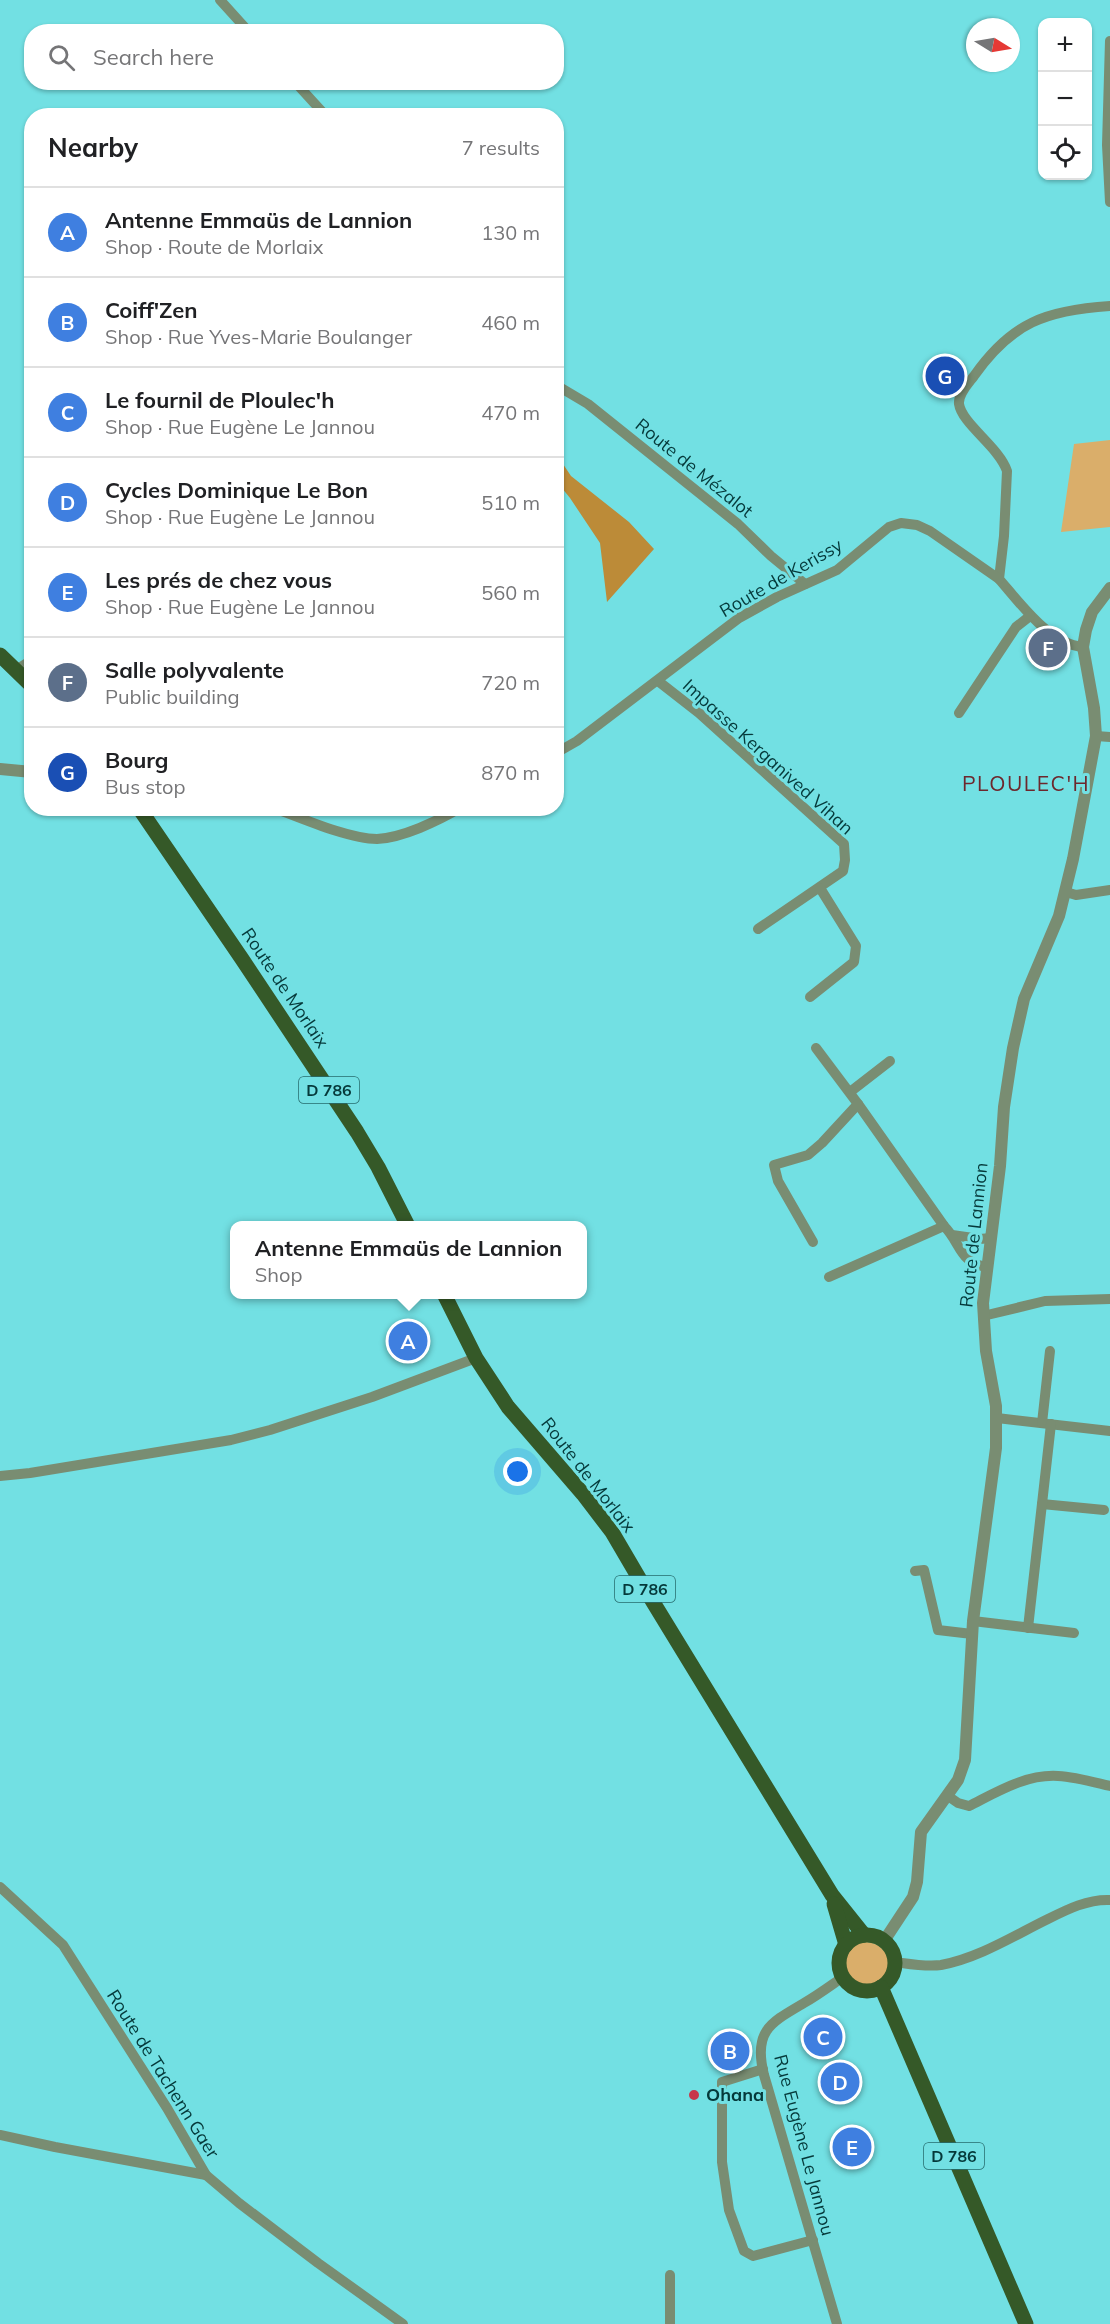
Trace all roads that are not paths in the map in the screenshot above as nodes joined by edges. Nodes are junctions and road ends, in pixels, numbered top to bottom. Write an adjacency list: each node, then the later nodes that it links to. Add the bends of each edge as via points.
1 (220, 0): 2 (street)
2 (242, 24)
3 (1110, 41): 6 (street)
4 (303, 90): 5 (street)
5 (319, 108)
6 (1110, 202)
7 (1110, 306): 9 (street, via 1077,308 1046,317 1005,338 960,396 959,405 965,416 1004,460 1007,471)
8 (564, 390): 10 (street, Route de Mézalot, via 588,404 738,524)
9 (999, 579): 10 (street, Route de Kerissy, via 930,531 901,523 879,534 837,570); 12 (street)
10 (805, 584): 18 (street, Route de Kerissy, via 738,618)
11 (1110, 588): 13 (street, via 1092,612)
12 (1030, 615): 13 (street, via 1058,638); 19 (street, via 1016,627)
13 (1083, 647): 20 (street, Route de Lannion)
14 (0, 655): 16 (main road)
15 (24, 665): 16 (street)
16 (16, 670): 17 (main road)
17 (24, 678)
18 (658, 681): 22 (street, Route de Kerissy); 28 (street, Impasse Kerganived Vihan, via 844,844 843,871)
19 (959, 713)
20 (1096, 736): 21 (street); 30 (street, Route de Lannion)
21 (1110, 737)
22 (564, 748)
23 (0, 770): 24 (street)
24 (24, 772)
25 (144, 816): 37 (main road, Route de Morlaix / D 786, via 357,1132)
26 (298, 816): 27 (street, via 376,839 397,836)
27 (442, 816)
28 (820, 888): 31 (street); 32 (street, via 856,946 854,963)
29 (1110, 890): 30 (street, via 1076,895)
30 (1066, 892): 40 (street, Route de Lannion, via 1019,1021 1004,1107)
31 (758, 929)
32 (810, 997)
33 (816, 1048): 35 (street)
34 (890, 1061): 35 (street)
35 (850, 1092): 36 (street)
36 (858, 1104): 38 (street); 41 (street, via 808,1155 774,1165 778,1180)
37 (405, 1221)
38 (944, 1226): 39 (street); 43 (street)
39 (952, 1235): 40 (street); 42 (street, via 967,1260)
40 (991, 1238): 42 (street, Route de Lannion)
41 (813, 1242)
42 (987, 1267): 46 (street, Route de Lannion)
43 (829, 1277)
44 (446, 1299): 48 (main road, Route de Morlaix / D 786)
45 (1110, 1299): 46 (street, via 1045,1301)
46 (983, 1316): 49 (street, Route de Lannion)
47 (1050, 1351): 50 (street)
48 (476, 1358): 52 (street, via 304,1420 231,1440); 62 (main road, Route de Morlaix / D 786, via 508,1407 612,1532)
49 (997, 1418): 50 (street); 56 (street, Route de Lannion)
50 (1046, 1424): 51 (street); 53 (street)
51 (1110, 1431)
52 (0, 1476)
53 (1042, 1504): 54 (street); 57 (street)
54 (1104, 1510)
55 (915, 1571): 56 (street, via 924,1570 938,1630)
56 (973, 1628): 57 (street); 60 (street, Route de Lannion, via 965,1760)
57 (1028, 1628): 58 (street)
58 (1074, 1634)
59 (1110, 1786): 60 (street, via 1056,1776 1015,1783 969,1806)
60 (948, 1796): 65 (street, Route de Lannion, via 921,1832 913,1897)
61 (0, 1887): 72 (street, Route de Tachenn Gaer, via 63,1945)
62 (831, 1895): 64 (main road, Route de Morlaix / D 786); 66 (main road, Route de Morlaix / D 786)
63 (1110, 1900): 67 (street, via 1097,1899 1073,1907 968,1957 942,1965)
64 (864, 1935): 65 (main road); 66 (main road)
65 (884, 1941): 67 (main road)
66 (846, 1945): 68 (main road, via 839,1960)
67 (895, 1962): 69 (main road)
68 (843, 1977): 69 (main road, via 859,1990); 70 (street, Rue Eugène Le Jannou, via 773,2022 761,2047)
69 (881, 1988): 78 (main road, D 786)
70 (763, 2069): 73 (street, Rue Eugène Le Jannou); 73 (street, via 722,2082 722,2162 729,2210 744,2251 753,2256)
71 (0, 2135): 72 (street)
72 (206, 2175): 75 (street, Route de Tachenn Gaer)
73 (813, 2240): 77 (street, Rue Eugène Le Jannou)
74 (670, 2275): 76 (street)
75 (403, 2324)
76 (670, 2324)
77 (837, 2324)
78 (1026, 2324)

